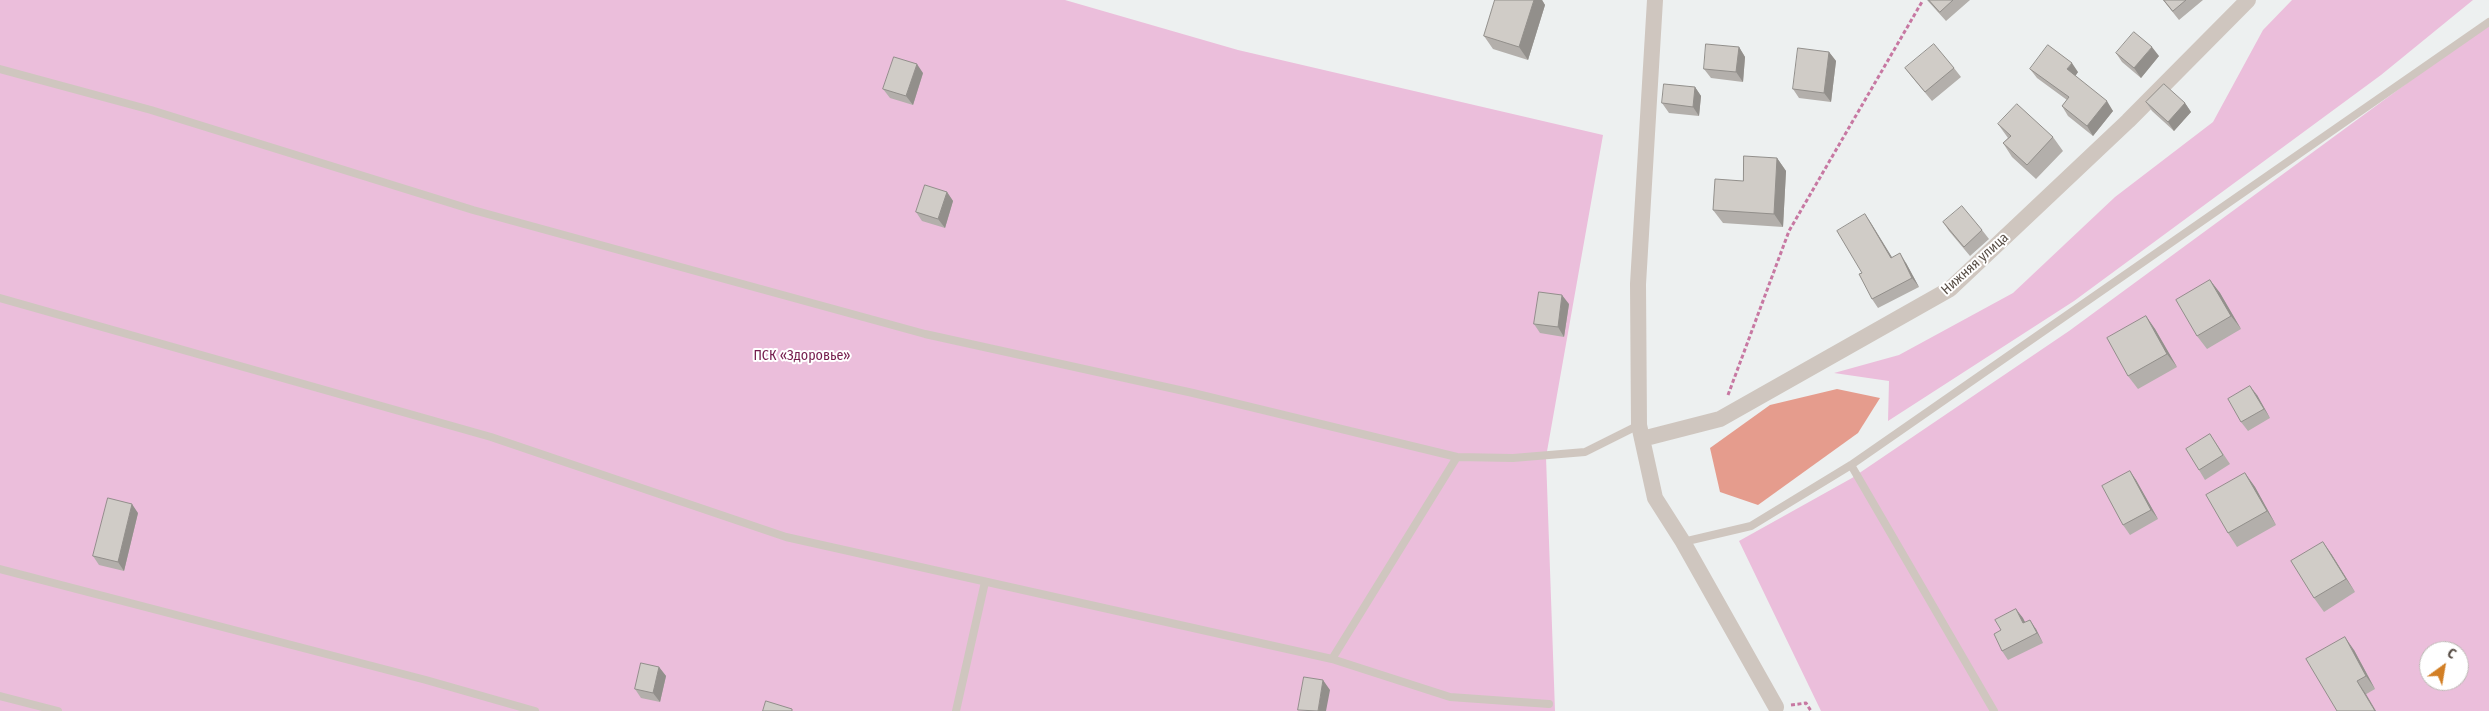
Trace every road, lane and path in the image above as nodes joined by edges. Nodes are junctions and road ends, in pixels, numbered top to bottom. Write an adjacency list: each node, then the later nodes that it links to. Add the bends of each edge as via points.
1 (1655, 0): 8 (street, via 1638,284)
2 (1923, 0): 7 (path, via 1789,231)
3 (2248, 0): 7 (street, Нижняя улица, via 2128,121 1950,289)
4 (2489, 22): 10 (lane)
5 (0, 69): 9 (lane, via 151,110 473,210 925,334 1193,392)
6 (0, 298): 13 (lane, via 491,437 786,537)
7 (1720, 419): 8 (street, Нижняя улица)
8 (1640, 432): 9 (lane, via 1585,452 1513,458); 11 (street, via 1655,498)
9 (1457, 457): 14 (lane)
10 (1851, 464): 11 (lane, via 1751,526); 22 (lane)
11 (1683, 542): 17 (street)
12 (0, 569): 19 (lane)
13 (985, 582): 14 (lane); 20 (lane)
14 (1332, 659): 16 (lane, via 1450,697)
15 (0, 696): 18 (lane)
16 (1548, 704)
17 (1777, 709): 21 (path, via 1806,703)
18 (58, 711)
19 (535, 711)
20 (956, 711)
21 (1811, 711)
22 (1994, 711)

